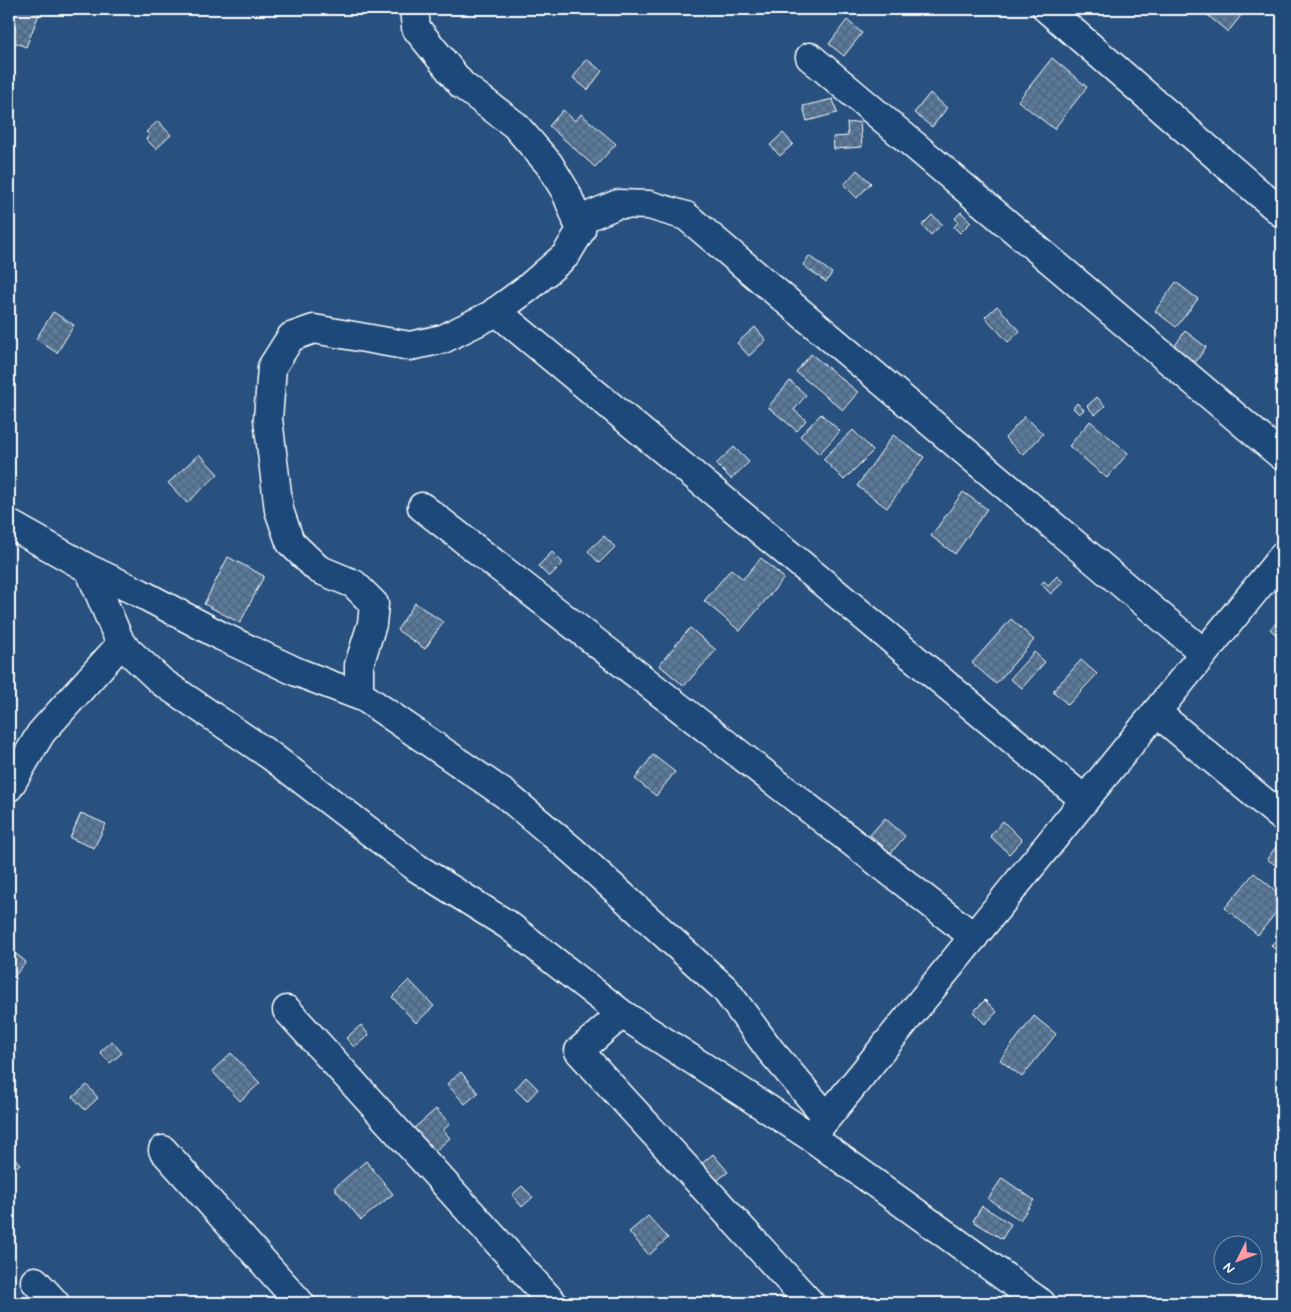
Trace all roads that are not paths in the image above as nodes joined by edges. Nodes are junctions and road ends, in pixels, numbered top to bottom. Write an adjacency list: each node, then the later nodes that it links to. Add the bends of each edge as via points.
1 (414, 9): 5 (street, via 416,28 462,85 515,125 549,164 566,192)
2 (1047, 9): 4 (street)
3 (810, 57): 7 (street)
4 (1282, 213)
5 (577, 221): 6 (street, via 581,230 566,255); 13 (street, via 618,204 649,205 686,216)
6 (496, 311): 14 (street, via 443,339 410,346 314,329 291,337 272,367 268,419 279,510 290,542 318,569 354,584 374,604 372,624 359,665); 17 (street)
7 (1282, 456)
8 (422, 507): 19 (street)
9 (9, 524): 11 (street)
10 (1280, 567): 13 (street)
11 (89, 569): 12 (street); 14 (street, via 297,672)
12 (121, 644): 16 (street, via 41,733); 21 (street, via 162,682 271,756 417,868 508,925)
13 (1204, 653): 15 (street)
14 (359, 695): 22 (street, via 506,795 725,989 770,1050)
15 (1156, 712): 17 (street); 18 (street)
16 (9, 787)
17 (1085, 800): 19 (street)
18 (1282, 817)
19 (974, 937): 22 (street)
20 (286, 1010): 27 (street)
21 (622, 1014): 22 (street); 28 (street, via 579,1051)
22 (819, 1127): 29 (street)
23 (163, 1150): 26 (street)
24 (35, 1281): 25 (street)
25 (55, 1303)
26 (300, 1303)
27 (553, 1303)
28 (810, 1303)
29 (1041, 1303)

